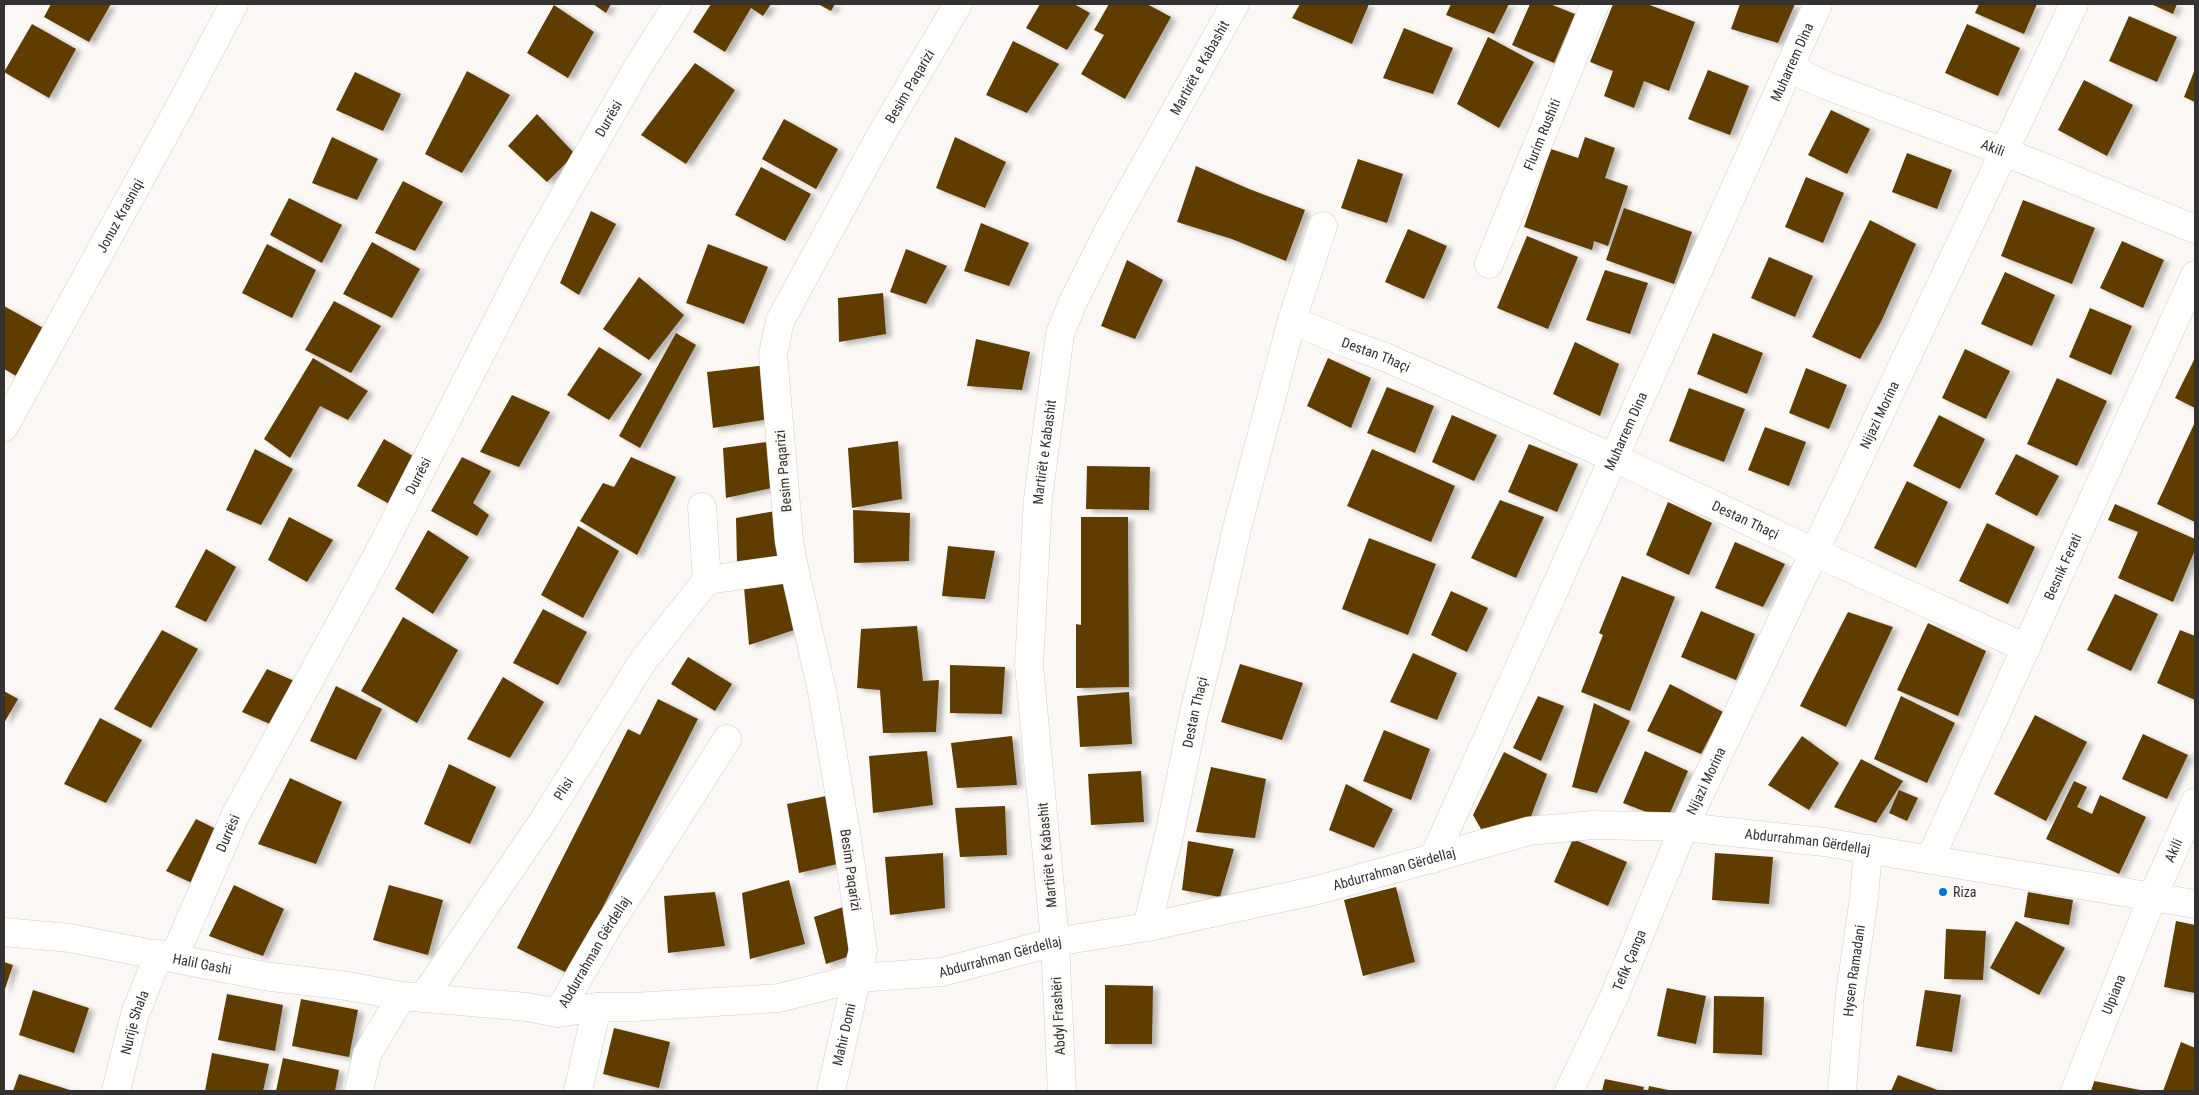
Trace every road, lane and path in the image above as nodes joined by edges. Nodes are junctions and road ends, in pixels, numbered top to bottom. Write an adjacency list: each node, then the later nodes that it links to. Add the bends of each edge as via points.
1 (234, 4): 15 (street, Jonuz Krasniqi)
2 (678, 4): 33 (street, Durrësi, via 535,247 375,560 236,814)
3 (958, 4): 19 (street, Besim Paqarizi, via 876,143 780,321 772,354)
4 (1235, 4): 32 (street, Martirët e Kabashit, via 1110,228 1060,334 1038,498 1029,665)
5 (1595, 4): 12 (street, Flurim Rushiti)
6 (1818, 4): 8 (street, Muharrem Dina)
7 (2074, 4): 9 (street, Nijazi Morina)
8 (1789, 68): 9 (street, Akili, via 1825,85); 16 (street, Muharrem Dina)
9 (2005, 152): 11 (street, Akili); 18 (street, Nijazi Morina)
10 (1323, 226): 14 (street)
11 (2195, 229)
12 (1489, 264)
13 (2195, 275): 21 (street, Besnik Ferati)
14 (1292, 320): 16 (street, Destan Thaçi, via 1385,357); 30 (street, Destan Thaçi, via 1237,528)
15 (4, 427)
16 (1614, 458): 18 (street, Destan Thaçi); 26 (street, Muharrem Dina)
17 (702, 507): 20 (street)
18 (1814, 552): 21 (street, Destan Thaçi); 24 (street, Nijazi Morina)
19 (794, 568): 20 (street); 34 (street, Besim Paqarizi, via 822,691 846,833 862,950)
20 (707, 580): 35 (street, Plisi, via 643,661 545,818)
21 (2026, 648): 27 (street, Besnik Ferati)
22 (727, 739): 37 (street, Abdurrahman Gërdellaj)
23 (2195, 802): 28 (street, Akili)
24 (1684, 827): 25 (street, Abdurrahman Gërdellaj); 26 (street, Abdurrahman Gërdellaj, via 1592,825 1529,831); 43 (street, Tefik Çanga, via 1612,999)
25 (1868, 849): 27 (street, Abdurrahman Gërdellaj); 44 (street, Hysen Ramadani)
26 (1433, 859): 30 (street, Abdurrahman Gërdellaj, via 1318,890)
27 (1930, 859): 28 (street, Abdurrahman Gërdellaj)
28 (2152, 898): 29 (street, Abdurrahman Gërdellaj); 45 (street, Ulpiana)
29 (2195, 904)
30 (1147, 927): 32 (street, Abdurrahman Gërdellaj)
31 (4, 932): 33 (street, Halil Gashi, via 70,938)
32 (1055, 942): 34 (street, Abdurrahman Gërdellaj, via 942,972); 42 (street, Abdyl Frashëri)
33 (167, 956): 35 (street, Halil Gashi, via 264,976); 38 (street, Nurije Shala, via 135,1014)
34 (857, 978): 36 (street, Abdurrahman Gërdellaj, via 779,998); 41 (street, Mahir Domi)
35 (413, 997): 37 (street, Abdurrahman Gërdellaj); 39 (street, Plisi, via 367,1054)
36 (597, 1007): 37 (street, Abdurrahman Gërdellaj); 40 (street)
37 (558, 1012)
38 (116, 1091)
39 (359, 1091)
40 (578, 1091)
41 (831, 1091)
42 (1062, 1091)
43 (1569, 1091)
44 (1842, 1091)
45 (2075, 1091)

